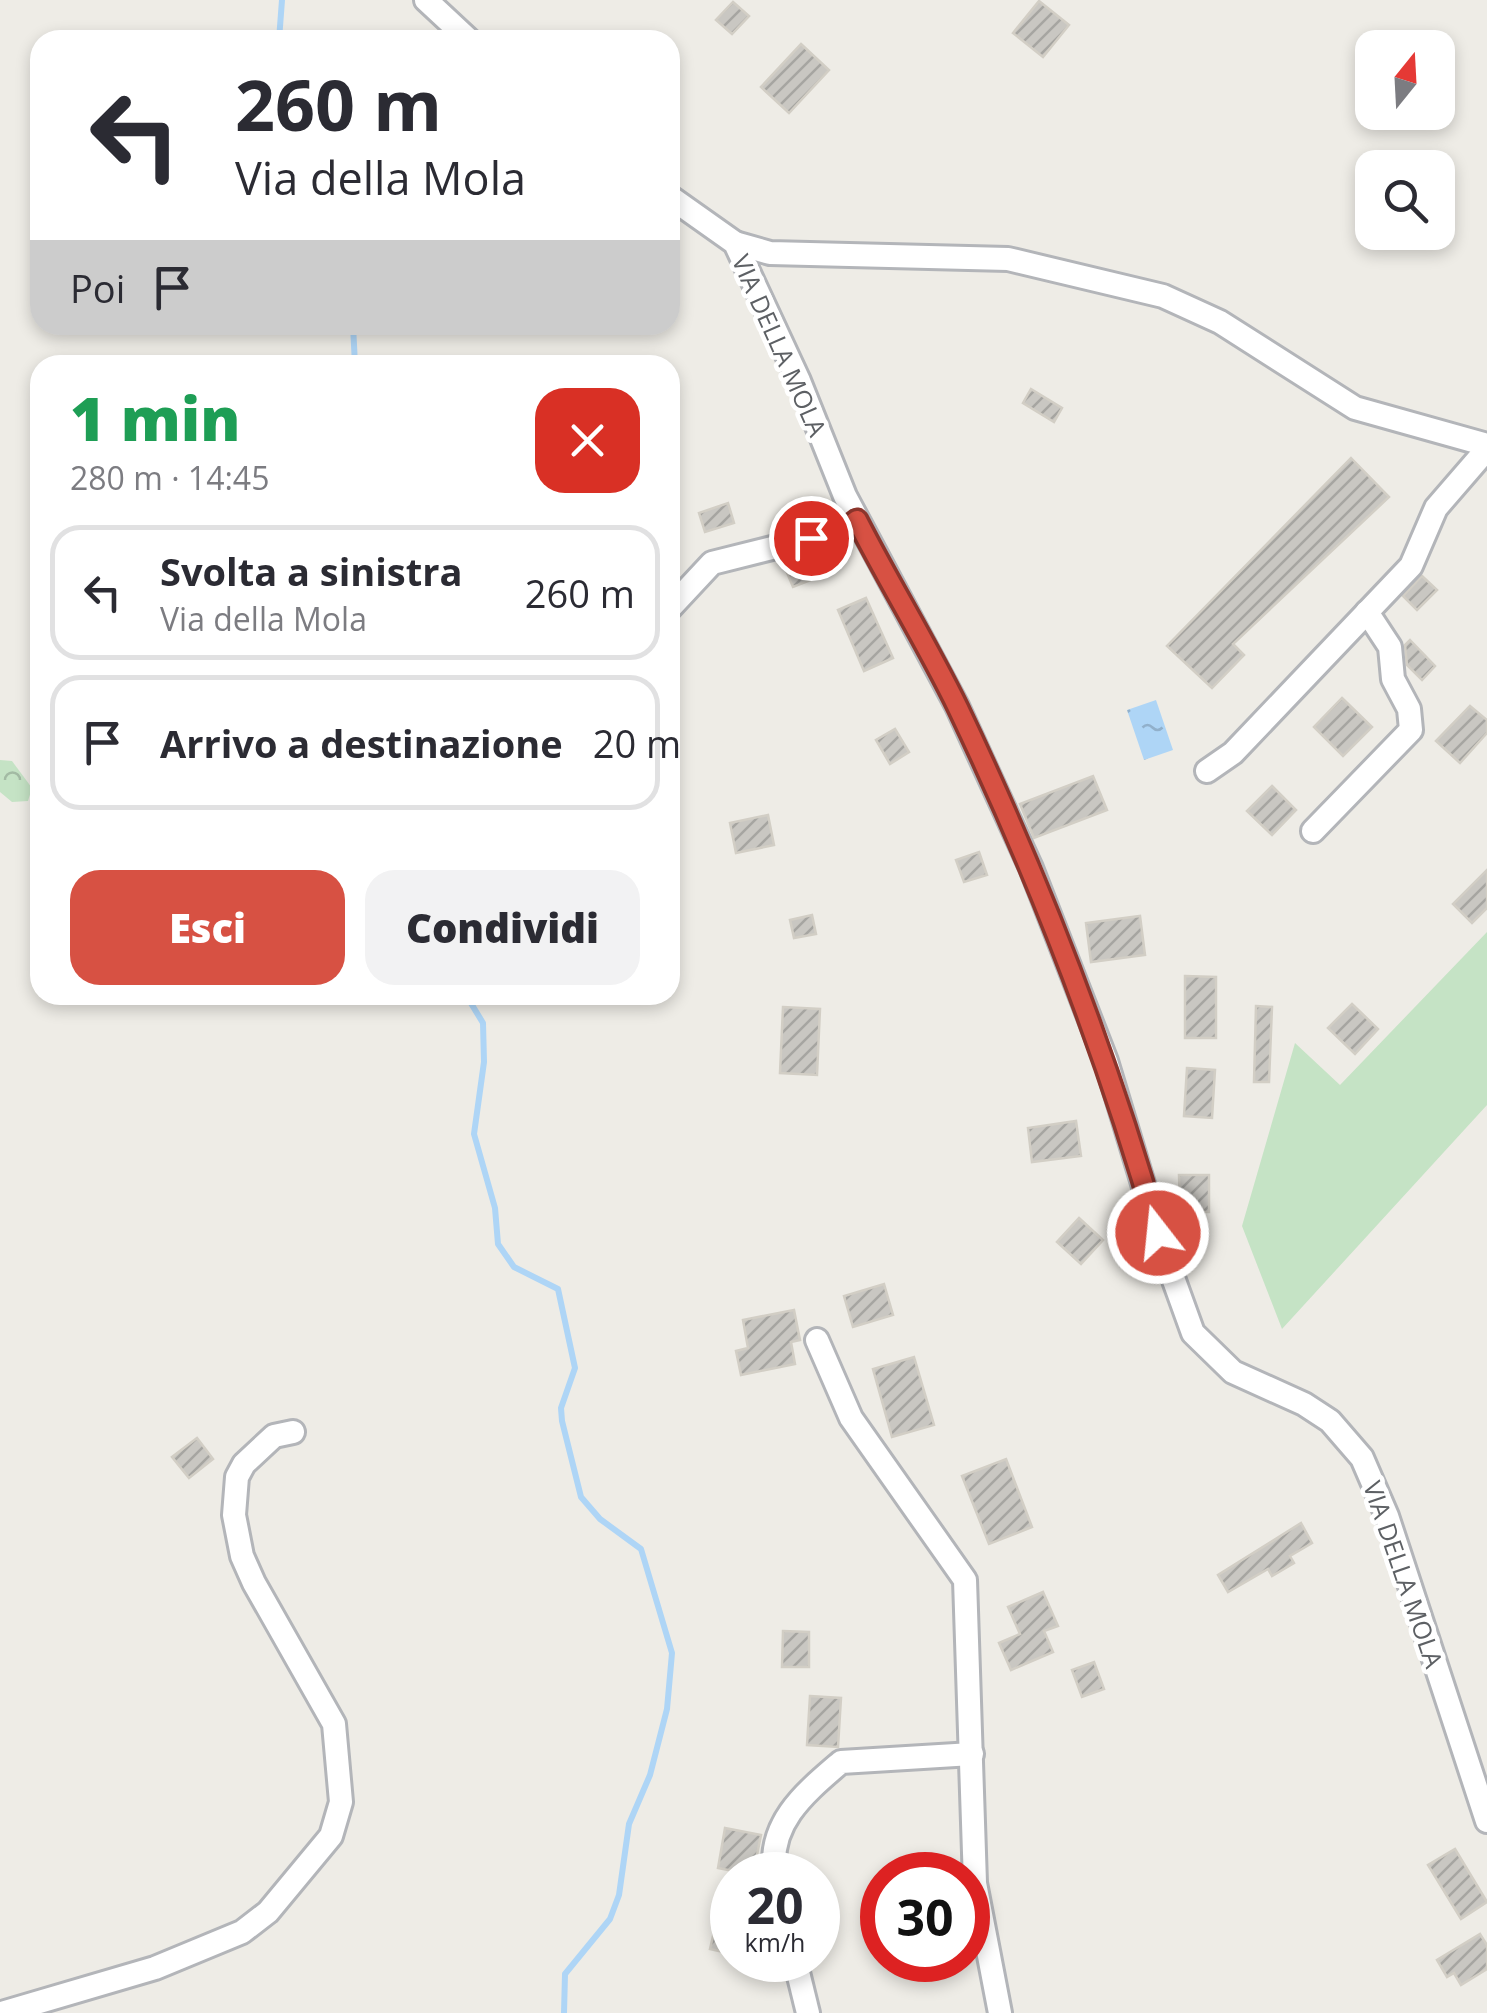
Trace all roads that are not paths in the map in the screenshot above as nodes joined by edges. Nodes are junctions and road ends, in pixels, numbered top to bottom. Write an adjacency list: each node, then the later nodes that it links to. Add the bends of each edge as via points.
1 (426, 0): 2 (street)
2 (458, 30)
3 (680, 204): 4 (street, VIA DELLA MOLA)
4 (735, 243): 5 (street, via 770,252 1008,259 1162,296 1220,322 1355,408); 6 (street, VIA DELLA MOLA)
5 (1487, 447): 8 (street, via 1436,508 1410,566)
6 (857, 520): 7 (street, via 844,530 712,563); 14 (street, VIA DELLA MOLA, via 957,706 1031,868 1106,1060 1191,1329 1221,1364 1313,1409 1362,1458)
7 (680, 597)
8 (1367, 612): 9 (street, via 1233,753); 10 (street, via 1385,633 1412,730)
9 (1207, 771)
10 (1313, 832)
11 (817, 1340): 13 (street, via 851,1418 965,1580)
12 (293, 1432): 17 (street, via 274,1436 244,1464 234,1514 254,1584 334,1724 341,1802 332,1836 268,1912 242,1932 156,1968)
13 (972, 1754): 15 (street, via 841,1762 787,1814); 19 (street, via 976,1884)
14 (1487, 1822)
15 (776, 1852)
16 (801, 1982): 18 (street)
17 (2, 2013)
18 (808, 2013)
19 (1000, 2013)

